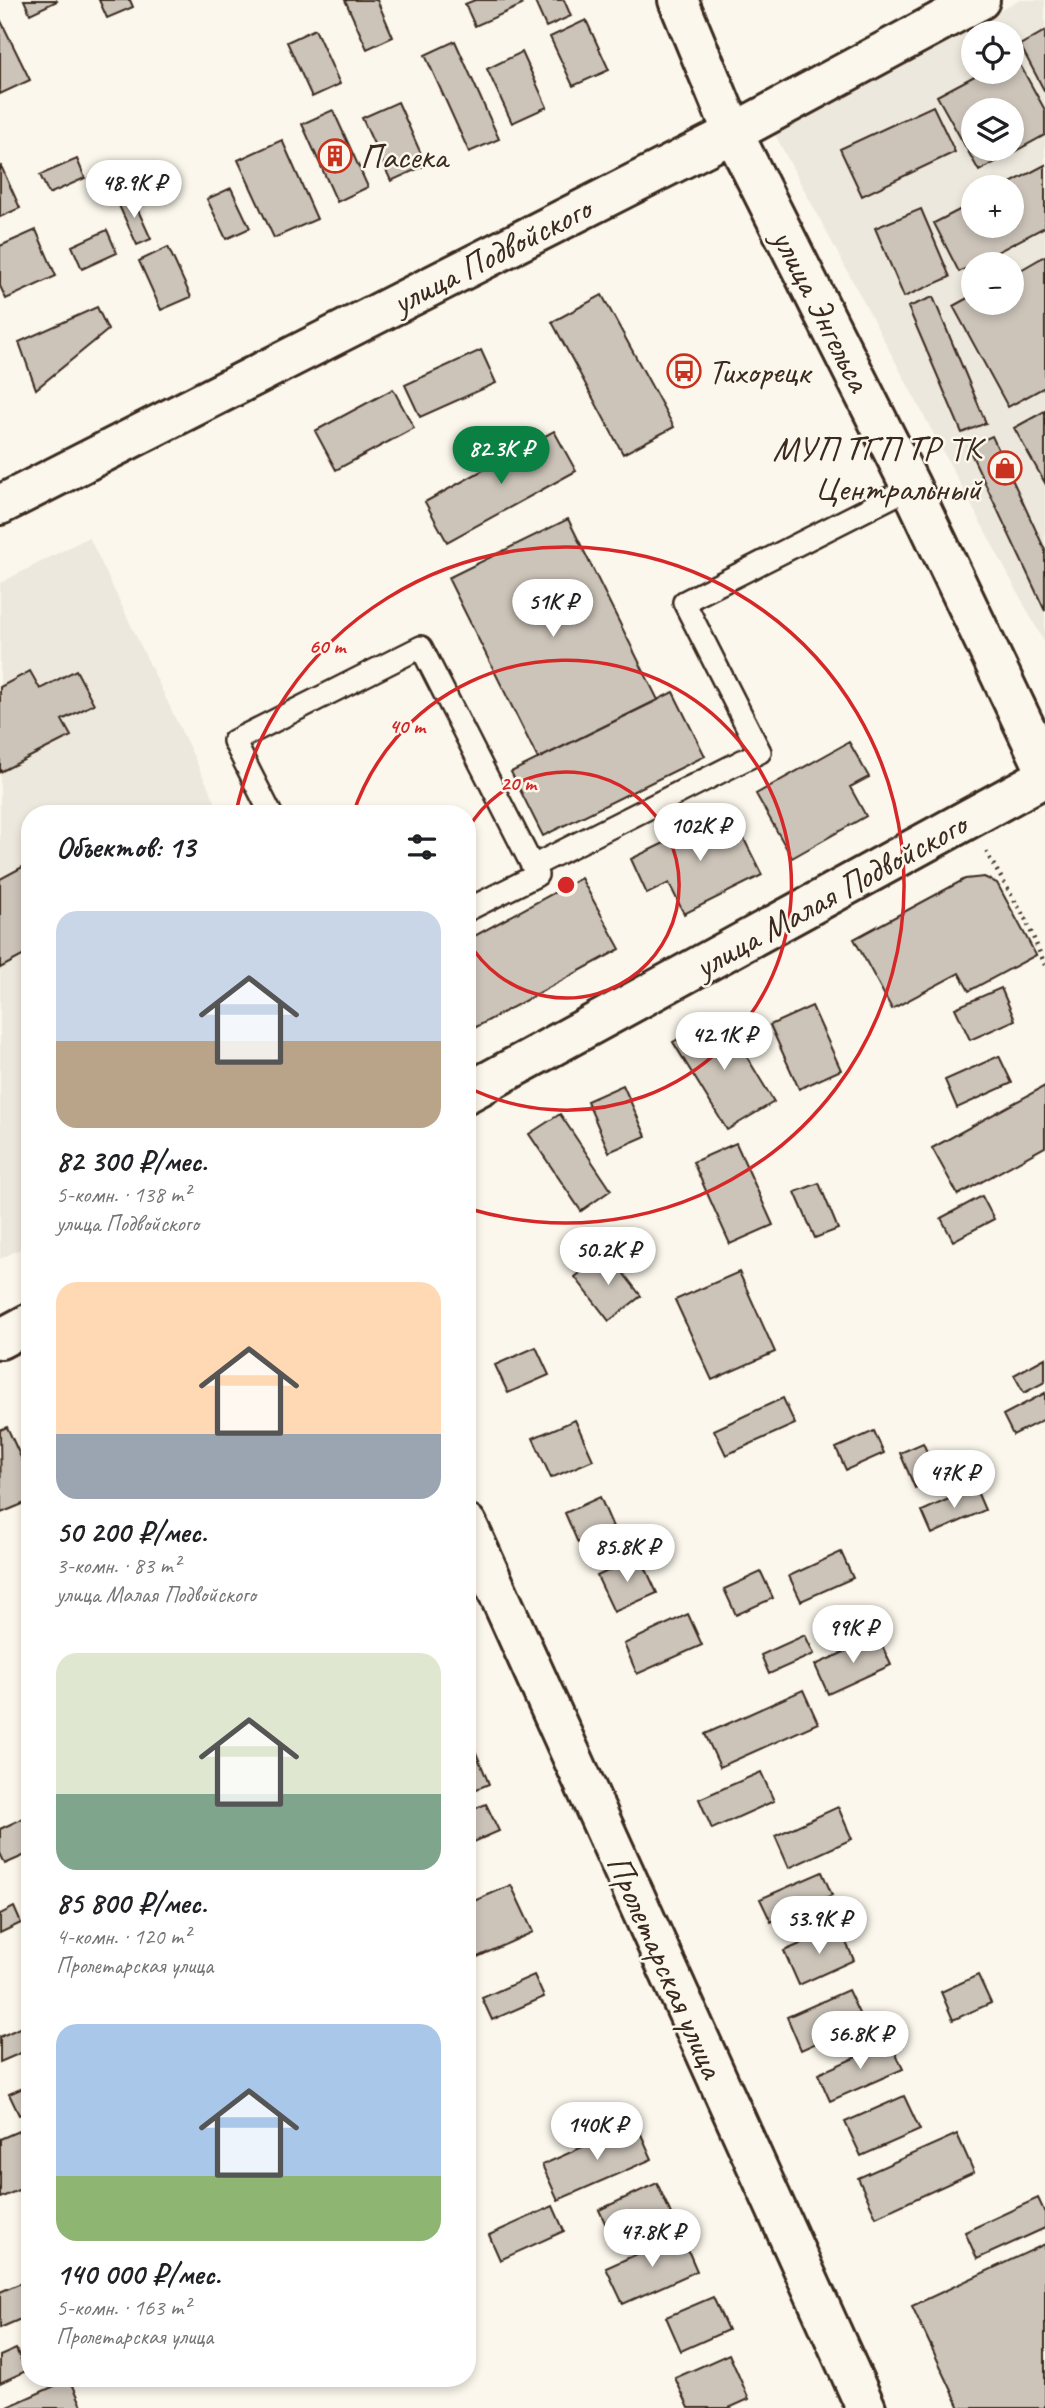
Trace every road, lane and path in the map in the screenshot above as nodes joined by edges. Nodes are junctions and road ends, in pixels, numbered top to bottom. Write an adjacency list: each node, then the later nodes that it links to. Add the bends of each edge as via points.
1 (678, 0): 3 (street, улица Энгельса)
2 (979, 0): 3 (street, улица Подвойского)
3 (733, 133): 4 (street, улица Энгельса); 5 (street, улица Подвойского)
4 (911, 487): 6 (street, улица Энгельса); 10 (lane, via 684,602 760,752)
5 (0, 505)
6 (1045, 769)
7 (1045, 777): 9 (street, улица Малая Подвойского)
8 (266, 805): 10 (lane, via 234,741 421,647)
9 (967, 820): 12 (path, via 1026,920); 13 (street, улица Малая Подвойского)
10 (533, 866): 11 (lane, via 537,875)
11 (476, 906)
12 (1045, 965)
13 (476, 1088)
14 (21, 1328): 15 (street)
15 (0, 1339)
16 (476, 1544): 17 (street, Пролетарская улица)
17 (866, 2408)

